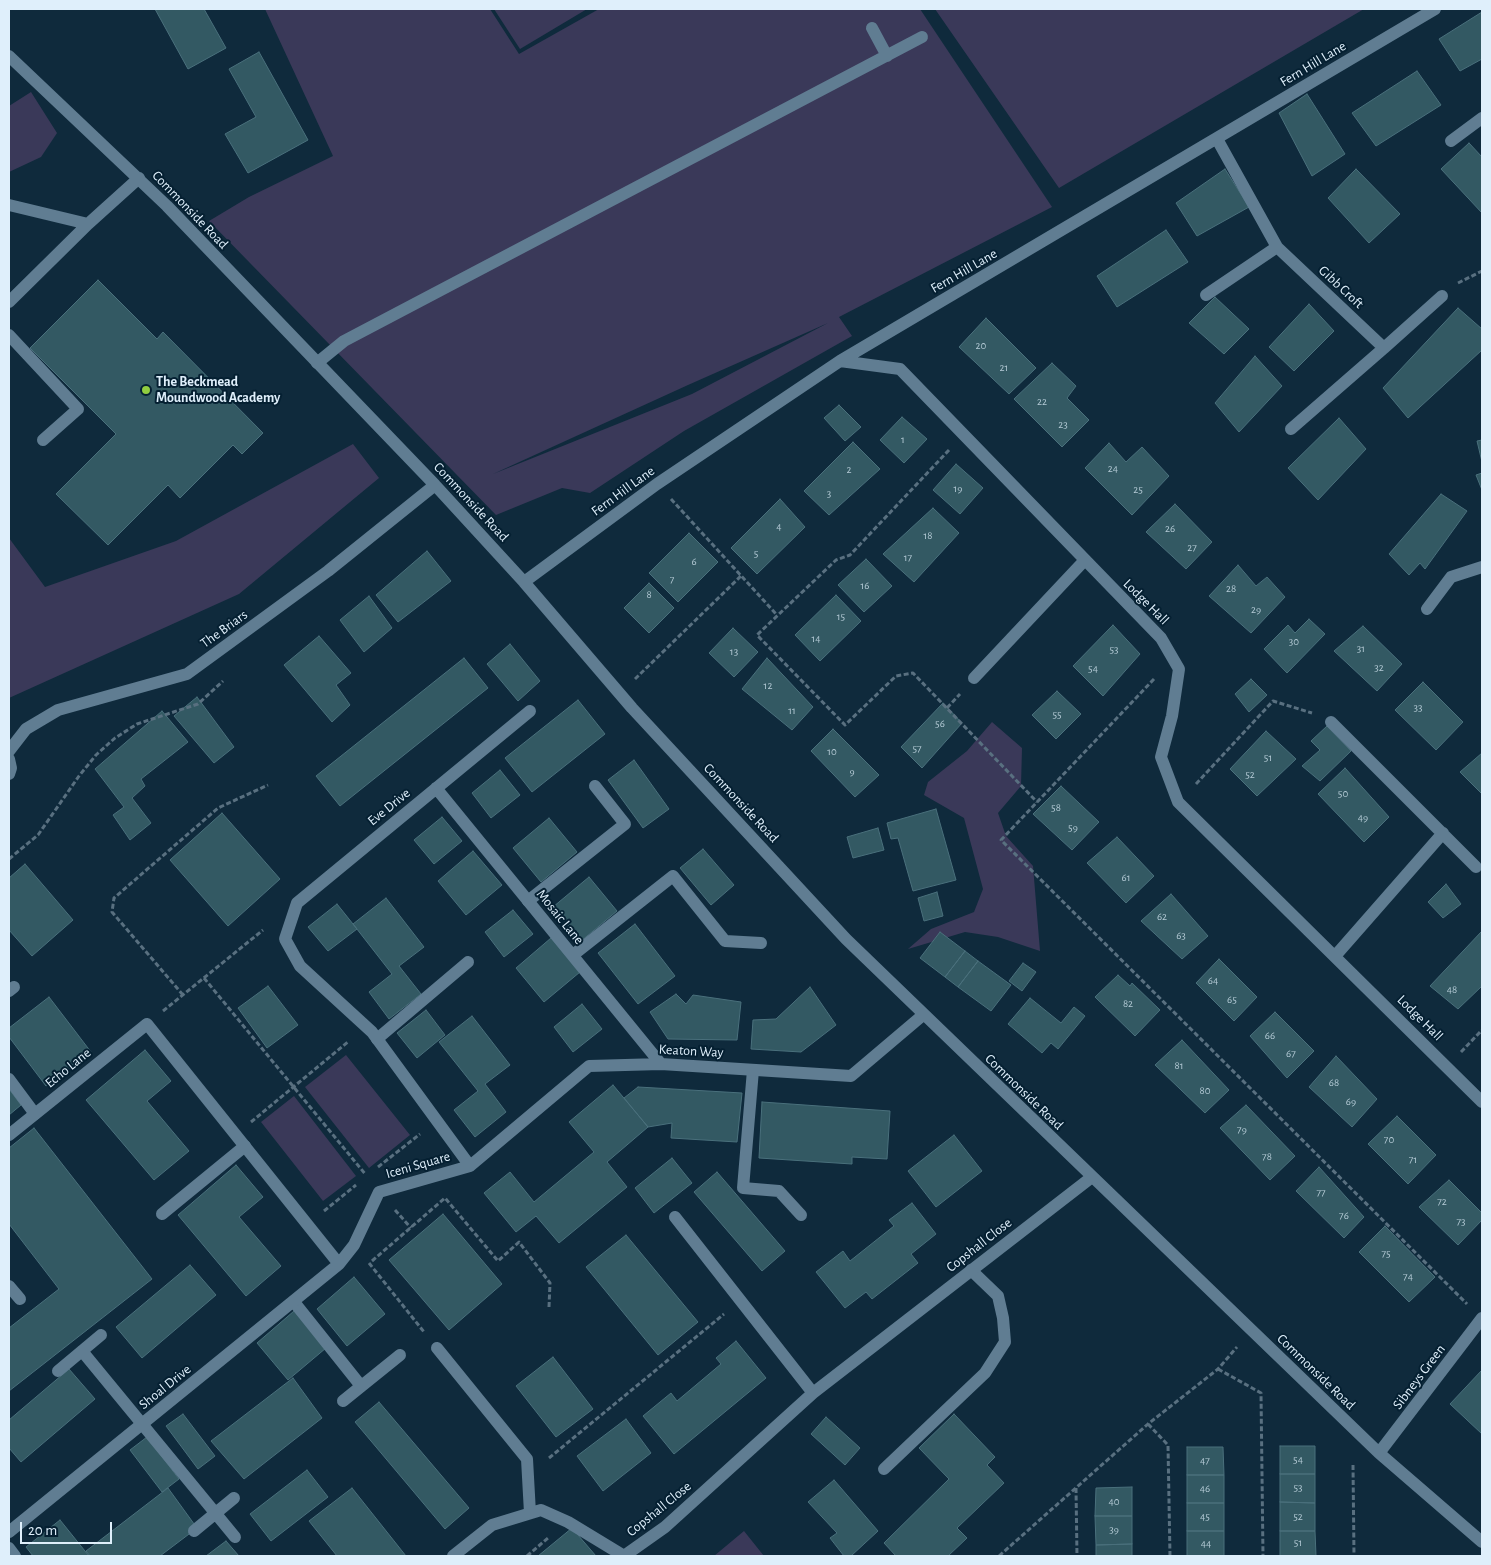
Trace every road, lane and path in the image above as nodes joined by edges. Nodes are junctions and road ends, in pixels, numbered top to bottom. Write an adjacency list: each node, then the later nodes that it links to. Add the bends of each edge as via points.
1 (1435, 9): 7 (street, Fern Hill Lane)
2 (872, 28): 5 (street)
3 (922, 37): 5 (street)
4 (9, 56): 9 (street, Commonside Road)
5 (887, 56): 21 (street, via 344,341)
6 (1482, 118): 8 (street)
7 (1217, 139): 12 (street, Gibb Croft); 20 (street, Fern Hill Lane)
8 (1451, 141)
9 (139, 178): 11 (street); 21 (street, Commonside Road)
10 (9, 205): 11 (street)
11 (88, 224): 17 (street)
12 (1277, 247): 15 (street); 19 (street, Gibb Croft)
13 (1482, 271): 14 (path)
14 (1457, 284)
15 (1206, 295)
16 (1442, 296): 19 (street)
17 (9, 302)
18 (9, 335): 24 (street, via 78,409)
19 (1384, 348): 22 (street)
20 (840, 361): 23 (street, Lodge Hall, via 900,369); 25 (street, Fern Hill Lane)
21 (317, 363): 26 (street, Commonside Road)
22 (1291, 429)
23 (963, 435): 27 (street, Lodge Hall); 32 (path, via 850,555 836,560)
24 (44, 440)
25 (657, 484): 29 (path); 30 (street, Fern Hill Lane)
26 (435, 485): 30 (street, Commonside Road); 39 (street, The Briars, via 328,571 188,674 58,710 26,729)
27 (1084, 561): 33 (street, Lodge Hall, via 1161,638); 34 (street)
28 (1482, 568): 31 (street, via 1452,577)
29 (742, 575): 32 (path); 36 (path)
30 (524, 582): 36 (street, Commonside Road)
31 (1427, 609)
32 (777, 615): 45 (path, via 757,635 845,725 896,676 913,673)
33 (1173, 659): 45 (path); 46 (street, Lodge Hall, via 1178,669 1172,716 1160,757)
34 (974, 678)
35 (223, 681): 48 (path, via 198,704 137,724 115,738 79,776 38,835)
36 (620, 693): 59 (street, Commonside Road, via 846,939)
37 (530, 711): 44 (street, Eve Drive)
38 (1331, 722): 46 (path, via 1273,701); 47 (street)
39 (9, 751)
40 (9, 758): 41 (street)
41 (9, 774)
42 (268, 785): 58 (path, via 218,808 114,898 112,912)
43 (595, 786): 50 (street, via 625,824)
44 (436, 788): 50 (street, Mosaic Lane); 52 (street, Eve Drive, via 297,903)
45 (1037, 802): 90 (path, via 1001,840)
46 (1178, 802): 54 (street, Lodge Hall)
47 (1443, 833): 49 (street); 54 (street)
48 (9, 859)
49 (1476, 867)
50 (528, 901): 55 (street, Mosaic Lane)
51 (266, 928): 57 (path)
52 (285, 939): 61 (street, Iceni Square, via 300,966)
53 (761, 943): 55 (street, via 725,942 673,876)
54 (1336, 955): 65 (street, Lodge Hall)
55 (573, 956): 64 (street, Mosaic Lane)
56 (468, 962): 63 (street)
57 (204, 978): 58 (path); 68 (path)
58 (183, 995): 60 (path)
59 (923, 1015): 66 (street, Keaton Way, via 851,1076); 75 (street, Commonside Road)
60 (147, 1024): 70 (street, Echo Lane); 72 (street)
61 (367, 1026): 63 (street, Iceni Square); 68 (path)
62 (1482, 1030): 65 (path)
63 (377, 1039): 74 (street, Iceni Square)
64 (661, 1064): 66 (street, Keaton Way); 74 (street, Keaton Way, via 589,1066)
65 (1447, 1067): 69 (street, Lodge Hall)
66 (753, 1070): 78 (street, via 743,1188 779,1191)
67 (9, 1079): 70 (street)
68 (294, 1087): 72 (path); 76 (path)
69 (1482, 1102)
70 (35, 1114): 71 (street, Echo Lane)
71 (9, 1135)
72 (235, 1135): 73 (street)
73 (245, 1146): 77 (street); 82 (street)
74 (470, 1166): 76 (street, Iceni Square)
75 (1092, 1177): 84 (street, Copshall Close); 91 (street, Commonside Road)
76 (379, 1192): 80 (path); 81 (street, Iceni Square)
77 (162, 1214)
78 (801, 1215)
79 (675, 1217): 87 (street)
80 (410, 1228): 83 (path); 89 (path, via 445,1198 498,1261 519,1242 550,1283)
81 (354, 1245): 82 (street, Iceni Square); 83 (path)
82 (340, 1264): 88 (street, Shoal Drive)
83 (369, 1264): 93 (path)
84 (971, 1270): 99 (street, Copshall Close); 105 (street, via 998,1296 1005,1342 985,1373)
85 (9, 1286): 86 (street)
86 (20, 1299)
87 (740, 1300): 99 (street); 106 (path)
88 (294, 1302): 98 (street); 101 (street, Shoal Drive)
89 (549, 1307)
90 (1482, 1319): 103 (street, Sibneys Green)
91 (1251, 1331): 96 (path); 103 (street, Commonside Road)
92 (101, 1336): 94 (street)
93 (437, 1348): 106 (street, via 527,1460)
94 (82, 1351): 97 (street); 101 (street)
95 (400, 1355): 98 (street)
96 (1218, 1369): 102 (path); 121 (path, via 1261,1393)
97 (58, 1371)
98 (361, 1386): 100 (street)
99 (813, 1393): 110 (street, Copshall Close, via 665,1526 624,1556 568,1522 541,1510)
100 (343, 1401)
101 (142, 1424): 109 (street); 112 (street, Shoal Drive)
102 (1148, 1424): 107 (path); 120 (path, via 1168,1445)
103 (1379, 1453): 114 (street, Commonside Road)
104 (1354, 1465): 122 (path)
105 (884, 1470)
106 (528, 1476): 110 (street)
107 (1076, 1488): 118 (path); 119 (path)
108 (234, 1498): 109 (street)
109 (216, 1513): 111 (street); 113 (street)
110 (530, 1513): 117 (street, Copshall Close, via 492,1525)
111 (194, 1531)
112 (9, 1532)
113 (235, 1537)
114 (1482, 1542)
115 (9, 1548): 116 (street)
116 (15, 1556)
117 (453, 1556)
118 (999, 1556)
119 (1077, 1556)
120 (1170, 1556)
121 (1263, 1556)
122 (1354, 1556)

